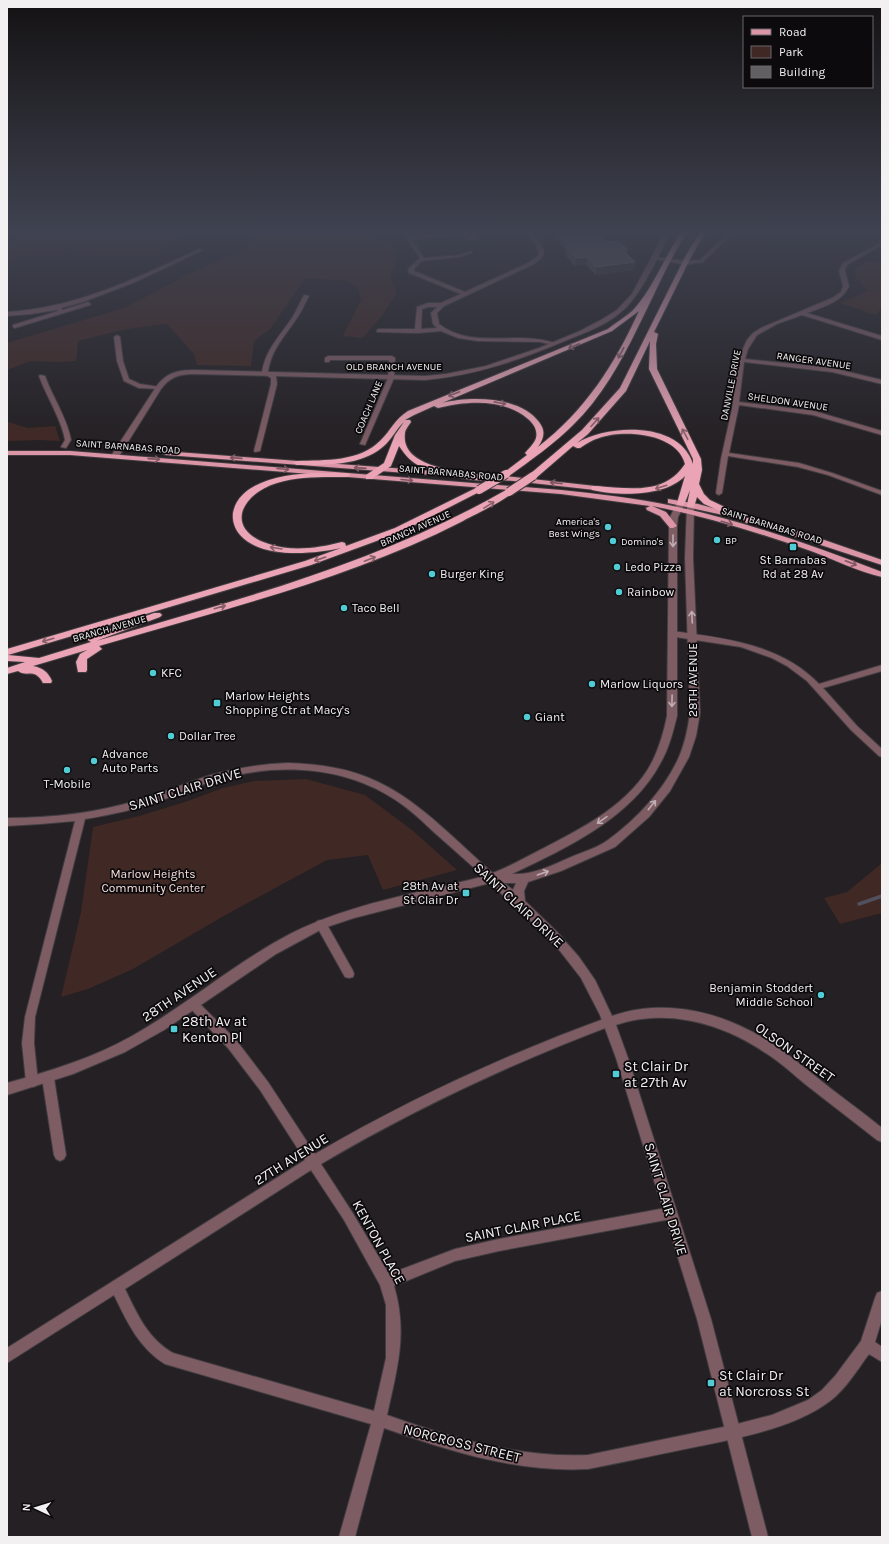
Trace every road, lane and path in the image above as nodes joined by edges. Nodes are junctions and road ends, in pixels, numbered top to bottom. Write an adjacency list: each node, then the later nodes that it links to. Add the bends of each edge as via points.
1 (75, 302): 11 (street)
2 (86, 302): 13 (street, via 89,304)
3 (303, 302): 25 (street, via 269,353)
4 (448, 302): 10 (street)
5 (627, 302): 22 (street, OLD BRANCH AVENUE, via 603,321)
6 (643, 302): 40 (highway, one-way to 40, via 636,311 610,330 410,413 400,421 382,444 368,453 332,462)
7 (645, 302): 42 (highway, BRANCH AVENUE, one-way to 42, via 621,354 596,393 560,433)
8 (667, 302): 12 (highway, BRANCH AVENUE)
9 (826, 302): 14 (street, DANVILLE DRIVE)
10 (442, 305): 17 (street, via 434,316 437,325); 19 (street, via 419,308)
11 (57, 307): 13 (street); 15 (street)
12 (663, 310): 43 (highway, BRANCH AVENUE, one-way to 12, via 585,432 618,395); 48 (highway, one-way to 12, via 697,459 653,369 652,344)
13 (62, 312): 16 (street)
14 (801, 313): 21 (street); 23 (street, DANVILLE DRIVE, via 764,326 755,333 749,340)
15 (7, 314)
16 (15, 326)
17 (442, 329): 19 (street); 22 (street, via 470,339 536,340)
18 (379, 331): 19 (street)
19 (418, 331)
20 (117, 337): 29 (street, via 126,380 139,386)
21 (882, 338)
22 (552, 344): 27 (street, OLD BRANCH AVENUE, via 468,373 425,378)
23 (742, 360): 28 (street, RANGER AVENUE, via 832,370); 30 (street, DANVILLE DRIVE)
24 (327, 361): 27 (street, via 328,358 392,358)
25 (265, 373): 27 (street, OLD BRANCH AVENUE); 29 (street, OLD BRANCH AVENUE, via 182,372 166,377); 36 (street, via 274,377 274,384)
26 (42, 376): 35 (street, via 66,429 68,440)
27 (391, 378): 33 (street, COACH LANE)
28 (882, 382)
29 (158, 388): 38 (street)
30 (736, 403): 32 (street, SHELDON AVENUE, via 814,413); 39 (street, DANVILLE DRIVE)
31 (401, 431): 42 (highway, one-way to 42, via 411,418 432,407 477,401 506,405 530,416 540,431 539,439); 44 (highway, via 388,464); 47 (highway, via 401,445 406,453 416,460 437,469)
32 (882, 433)
33 (363, 444)
34 (7, 447): 35 (main road, SAINT BARNABAS ROAD)
35 (64, 447): 38 (main road, SAINT BARNABAS ROAD)
36 (257, 450)
37 (7, 453): 38 (main road, SAINT BARNABAS ROAD)
38 (117, 453): 40 (main road, SAINT BARNABAS ROAD, one-way to 38); 45 (main road, SAINT BARNABAS ROAD, one-way to 45)
39 (725, 454): 50 (street, DANVILLE DRIVE); 51 (street, via 799,465)
40 (297, 463): 44 (main road, SAINT BARNABAS ROAD, one-way to 40)
41 (690, 463): 43 (highway, via 678,446 667,440 653,435 624,432 598,435 588,439); 49 (highway, one-way to 49, via 686,471 675,481 657,488); 53 (highway, via 688,480)
42 (518, 465): 55 (highway, BRANCH AVENUE, bridge, via 479,490)
43 (545, 467): 61 (highway, BRANCH AVENUE, one-way to 43, bridge, via 347,568 410,543 458,521 509,492)
44 (382, 469): 46 (highway); 47 (main road, SAINT BARNABAS ROAD)
45 (347, 475): 46 (main road, SAINT BARNABAS ROAD); 55 (highway, one-way to 45, via 353,542 311,550 276,549 266,546 248,538 239,527 236,519 239,504 264,485 305,475)
46 (369, 476): 52 (main road, SAINT BARNABAS ROAD, one-way to 52)
47 (483, 478): 49 (main road, SAINT BARNABAS ROAD, one-way to 47)
48 (695, 484): 54 (highway); 56 (highway, via 707,502)
49 (595, 488): 53 (main road, SAINT BARNABAS ROAD)
50 (719, 493)
51 (882, 493)
52 (627, 500): 53 (main road, SAINT BARNABAS ROAD); 57 (main road, via 660,512)
53 (679, 506): 54 (main road, SAINT BARNABAS ROAD); 57 (street, 28TH AVENUE)
54 (690, 509): 56 (main road, SAINT BARNABAS ROAD); 59 (main road, SAINT BARNABAS ROAD, one-way to 59); 63 (street, 28TH AVENUE, one-way to 54, via 689,558)
55 (422, 518): 60 (highway, BRANCH AVENUE, one-way to 60, via 370,541)
56 (750, 521): 58 (main road, SAINT BARNABAS ROAD)
57 (673, 526): 62 (street, 28TH AVENUE, one-way to 62)
58 (882, 563)
59 (882, 574)
60 (263, 577): 64 (highway, via 104,633); 65 (highway, BRANCH AVENUE, one-way to 65)
61 (183, 618): 64 (highway, BRANCH AVENUE); 69 (highway, via 84,655 80,663)
62 (672, 634): 63 (street); 76 (street, 28TH AVENUE, one-way to 76, via 672,716 669,736 651,773 625,802 598,823)
63 (693, 637): 72 (street, via 749,646 789,664); 77 (street, 28TH AVENUE, one-way to 63, via 611,844 645,814 666,788 684,757 691,736 695,713)
64 (77, 649): 67 (highway, BRANCH AVENUE)
65 (7, 652)
66 (7, 658): 67 (highway)
67 (39, 661): 70 (highway, BRANCH AVENUE)
68 (882, 668): 72 (street)
69 (82, 670)
70 (7, 671): 71 (highway, via 36,670 42,673)
71 (47, 681)
72 (817, 687): 73 (street)
73 (882, 754)
74 (81, 817): 75 (street, SAINT CLAIR DRIVE); 76 (street, SAINT CLAIR DRIVE, via 139,804 236,772 273,766 317,768 358,778 392,793 411,806); 84 (street, via 30,1017 28,1043)
75 (7, 822)
76 (492, 878): 77 (street, 28TH AVENUE); 78 (street, SAINT CLAIR DRIVE); 79 (street, 28TH AVENUE)
77 (524, 879): 78 (street, via 518,891)
78 (520, 903): 82 (street, SAINT CLAIR DRIVE, via 565,947 600,1000)
79 (321, 924): 80 (street); 81 (street, 28TH AVENUE, via 259,958)
80 (349, 974)
81 (192, 1004): 83 (street, 28TH AVENUE, via 118,1049); 88 (street, KENTON PLACE, via 216,1026 247,1063)
82 (609, 1022): 86 (street, OLSON STREET, via 633,1014 680,1013 739,1031 769,1048); 88 (street, 27TH AVENUE, via 547,1045 466,1081 369,1129); 89 (street, SAINT CLAIR DRIVE)
83 (48, 1078): 84 (street, 28TH AVENUE); 87 (street)
84 (32, 1082): 85 (street, 28TH AVENUE)
85 (7, 1089)
86 (882, 1136)
87 (60, 1155)
88 (313, 1162): 90 (street, KENTON PLACE); 91 (street, 27TH AVENUE)
89 (671, 1213): 90 (street, SAINT CLAIR PLACE, via 454,1255); 97 (street, SAINT CLAIR DRIVE, via 704,1319)
90 (386, 1282): 96 (street, KENTON PLACE, via 393,1305 394,1343 393,1358)
91 (117, 1287): 95 (street, 27TH AVENUE); 96 (street, NORCROSS STREET, via 142,1334 163,1356)
92 (882, 1298): 93 (street, NORCROSS STREET)
93 (867, 1344): 94 (street); 97 (street, NORCROSS STREET, via 840,1381 813,1405 772,1422)
94 (882, 1355)
95 (7, 1356)
96 (378, 1419): 97 (street, NORCROSS STREET, via 421,1434 496,1454 534,1461 588,1462); 98 (street, KENTON PLACE)
97 (733, 1432): 99 (street, SAINT CLAIR DRIVE)
98 (347, 1537)
99 (760, 1537)

